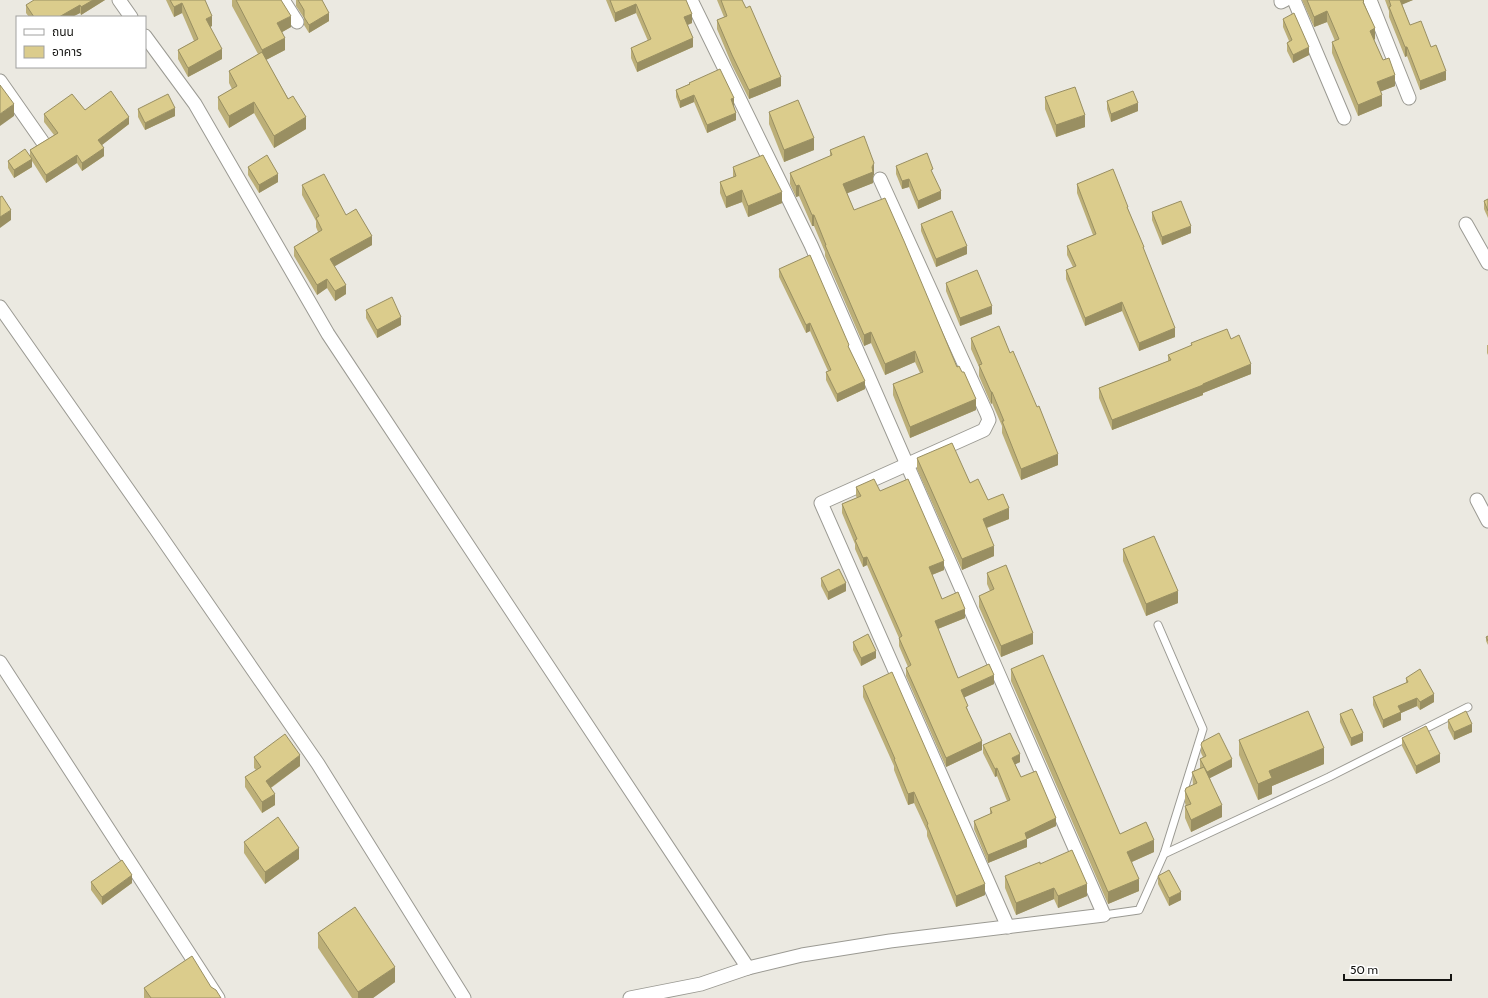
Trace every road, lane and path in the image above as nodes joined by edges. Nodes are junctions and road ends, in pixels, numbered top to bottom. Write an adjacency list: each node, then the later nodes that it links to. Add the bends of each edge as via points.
1 (119, 0): 8 (street)
2 (283, 0): 9 (street)
3 (691, 0): 19 (street, via 811,245)
4 (1281, 0): 5 (street)
5 (1286, 0)
6 (1294, 0): 13 (street)
7 (1370, 0): 12 (street)
8 (130, 16)
9 (297, 22)
10 (146, 37): 28 (street, via 195,104 328,334)
11 (0, 81): 14 (street)
12 (1409, 98)
13 (1344, 118)
14 (42, 141)
15 (880, 179): 19 (street, via 989,420 984,430)
16 (1466, 224): 17 (street)
17 (1488, 263)
18 (0, 307): 30 (street, via 318,764)
19 (907, 464): 26 (street); 27 (street, via 821,503)
20 (1477, 500): 21 (street)
21 (1488, 521)
22 (1158, 625): 25 (lane, via 1203,729)
23 (0, 662): 29 (street)
24 (1468, 707): 25 (lane, via 1329,777)
25 (1164, 854): 26 (lane, via 1139,910)
26 (1104, 914): 27 (street)
27 (1008, 927): 28 (street, via 890,941 802,955)
28 (748, 968): 31 (street, via 701,984)
29 (218, 998)
30 (464, 998)
31 (630, 998)

